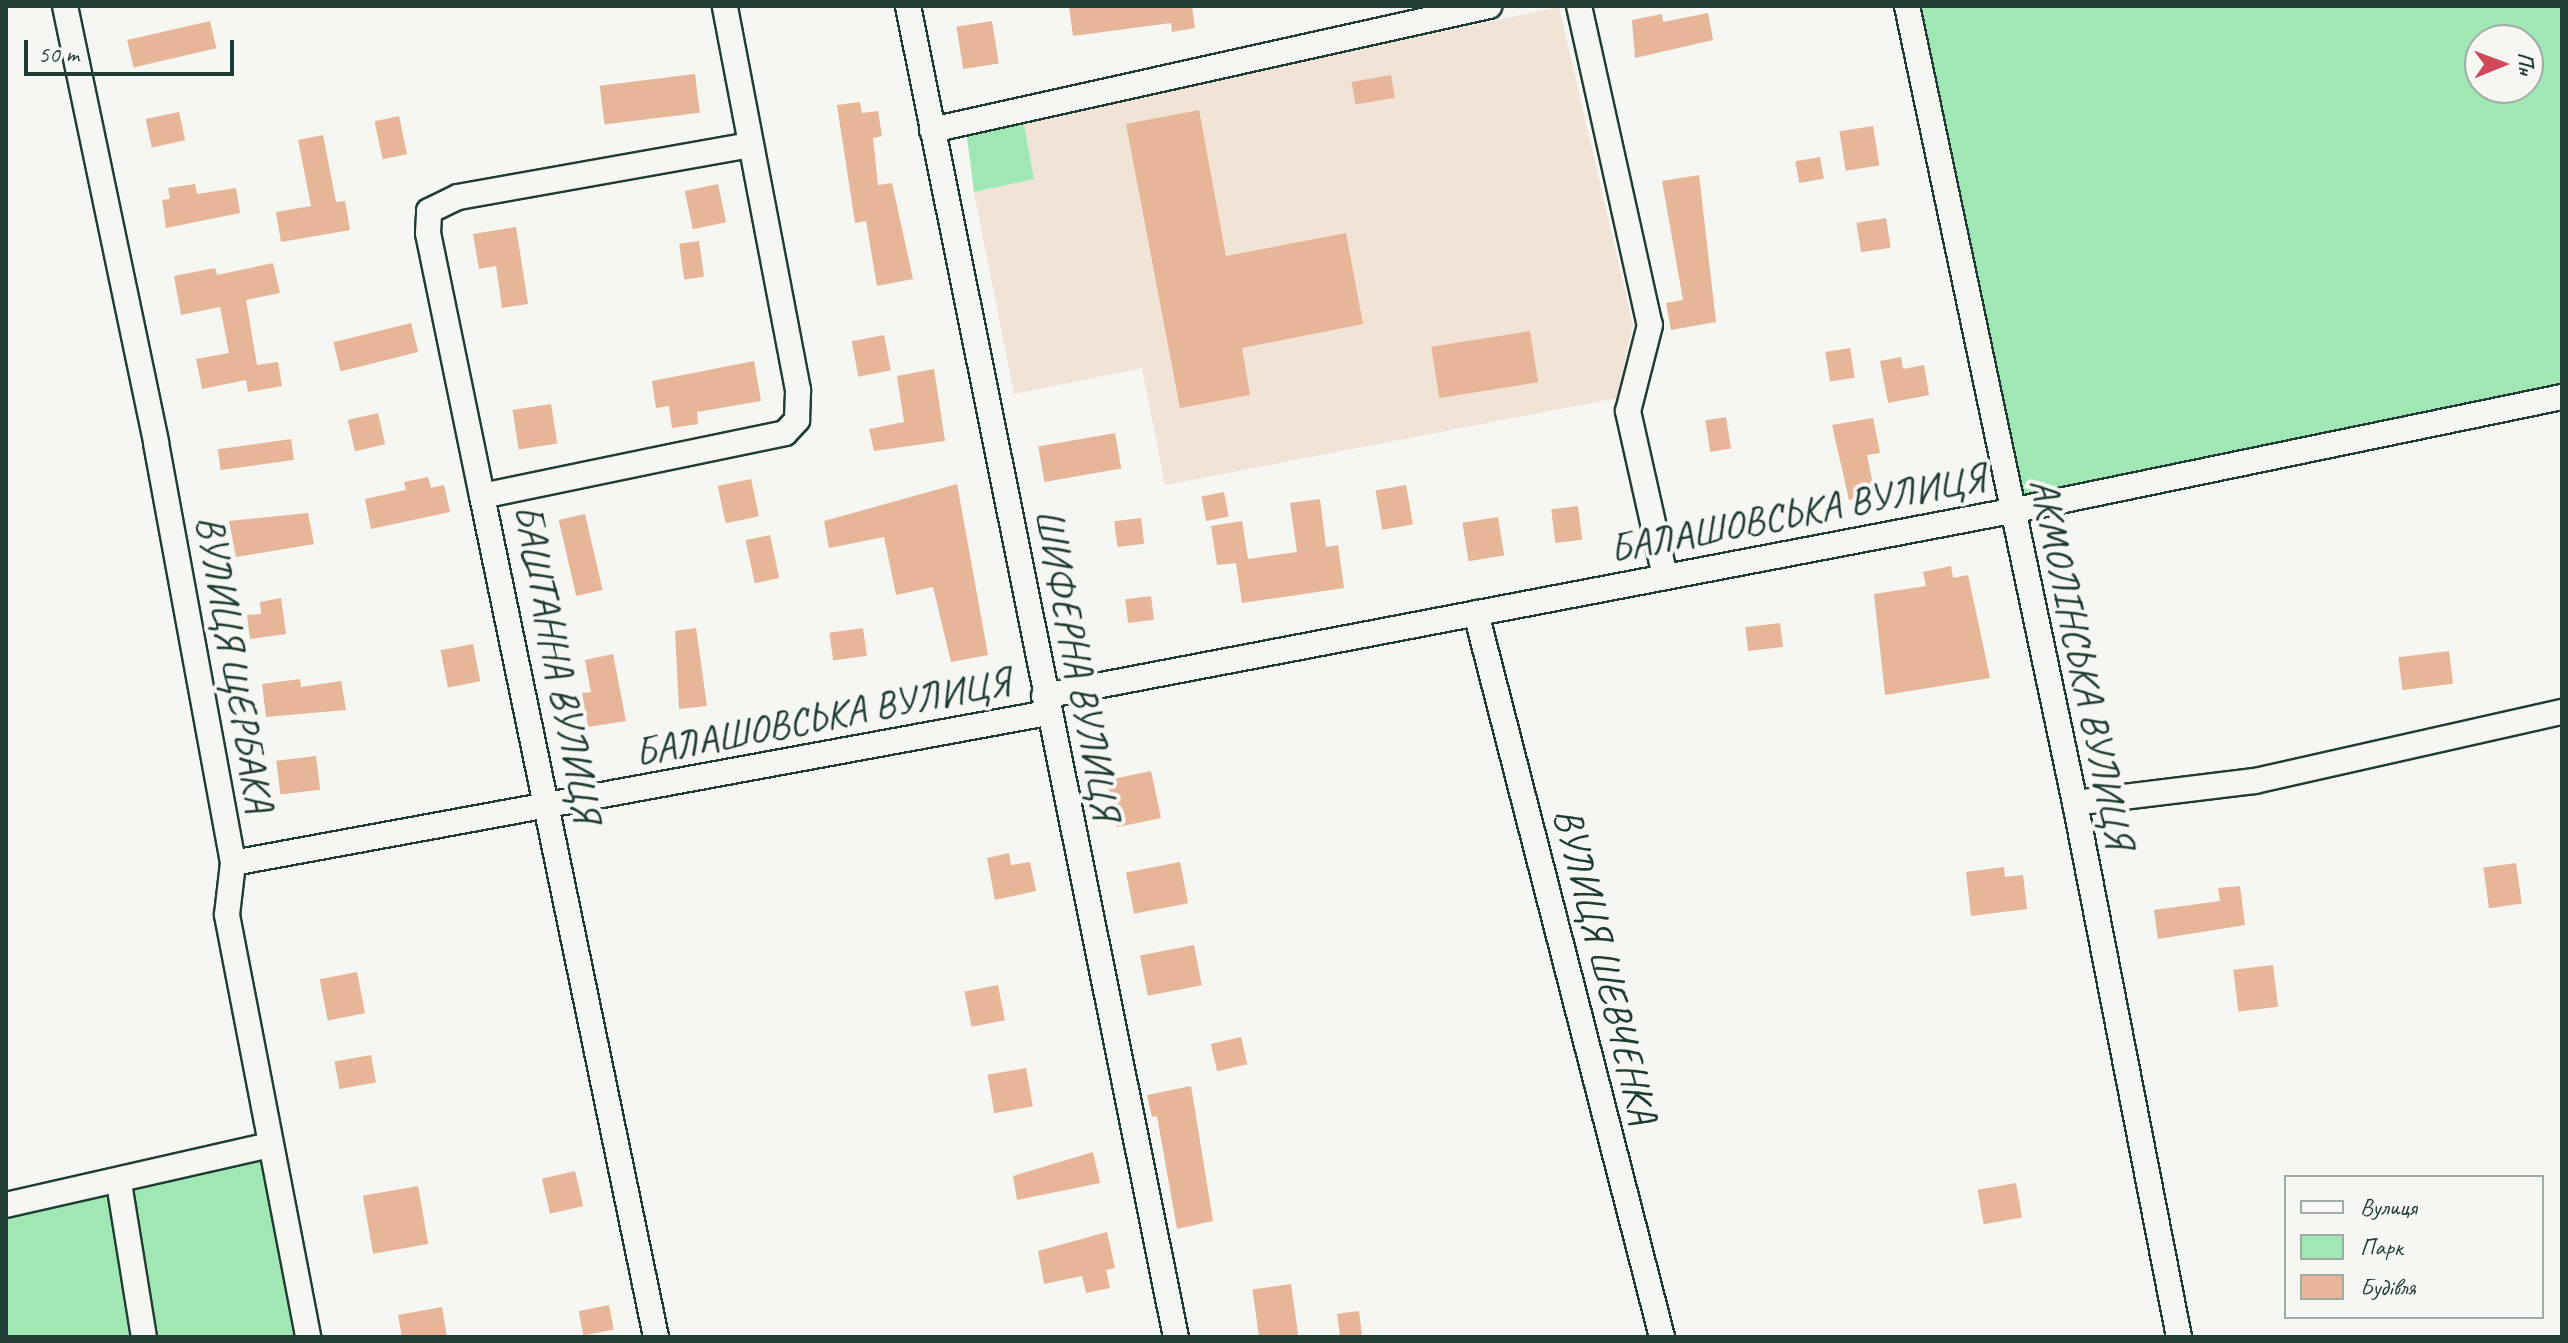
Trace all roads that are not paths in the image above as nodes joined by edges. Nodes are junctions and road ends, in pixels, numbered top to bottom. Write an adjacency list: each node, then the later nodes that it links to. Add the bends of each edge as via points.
1 (65, 6): 18 (street, ВУЛИЦЯ ЩЕРБАКА, via 156,443)
2 (725, 6): 8 (street, БАШТАННА ВУЛИЦЯ)
3 (908, 6): 7 (street, ШИФЕРНА ВУЛИЦЯ)
4 (1489, 6): 7 (street)
5 (1579, 6): 12 (street, via 1650,325 1628,411)
6 (1907, 6): 11 (street, АКМОЛІНСЬКА ВУЛИЦЯ)
7 (932, 130): 14 (street, ШИФЕРНА ВУЛИЦЯ)
8 (750, 145): 10 (street, БАШТАННА ВУЛИЦЯ, via 798,390 797,420 791,429); 10 (street, via 458,197 429,211 428,233)
9 (2562, 397): 11 (street, БАЛАШОВСЬКА ВУЛИЦЯ)
10 (482, 496): 17 (street, БАШТАННА ВУЛИЦЯ)
11 (2011, 511): 12 (street, БАЛАШОВСЬКА ВУЛИЦЯ); 16 (street, АКМОЛІНСЬКА ВУЛИЦЯ)
12 (1665, 577): 13 (street, БАЛАШОВСЬКА ВУЛИЦЯ)
13 (1476, 613): 14 (street, БАЛАШОВСЬКА ВУЛИЦЯ); 26 (street, ВУЛИЦЯ ШЕВЧЕНКА)
14 (1046, 705): 17 (street, БАЛАШОВСЬКА ВУЛИЦЯ); 25 (street, ШИФЕРНА ВУЛИЦЯ)
15 (2562, 712): 16 (street, via 2255,781)
16 (2075, 803): 27 (street, АКМОЛІНСЬКА ВУЛИЦЯ)
17 (546, 807): 18 (street, БАЛАШОВСЬКА ВУЛИЦЯ); 24 (street, БАШТАННА ВУЛИЦЯ)
18 (233, 863): 19 (street, ВУЛИЦЯ ЩЕРБАКА, via 227,915)
19 (270, 1145): 20 (street); 23 (street, ВУЛИЦЯ ЩЕРБАКА)
20 (119, 1183): 21 (street); 22 (street)
21 (6, 1205)
22 (144, 1337)
23 (308, 1337)
24 (656, 1337)
25 (1176, 1337)
26 (1662, 1337)
27 (2179, 1337)

